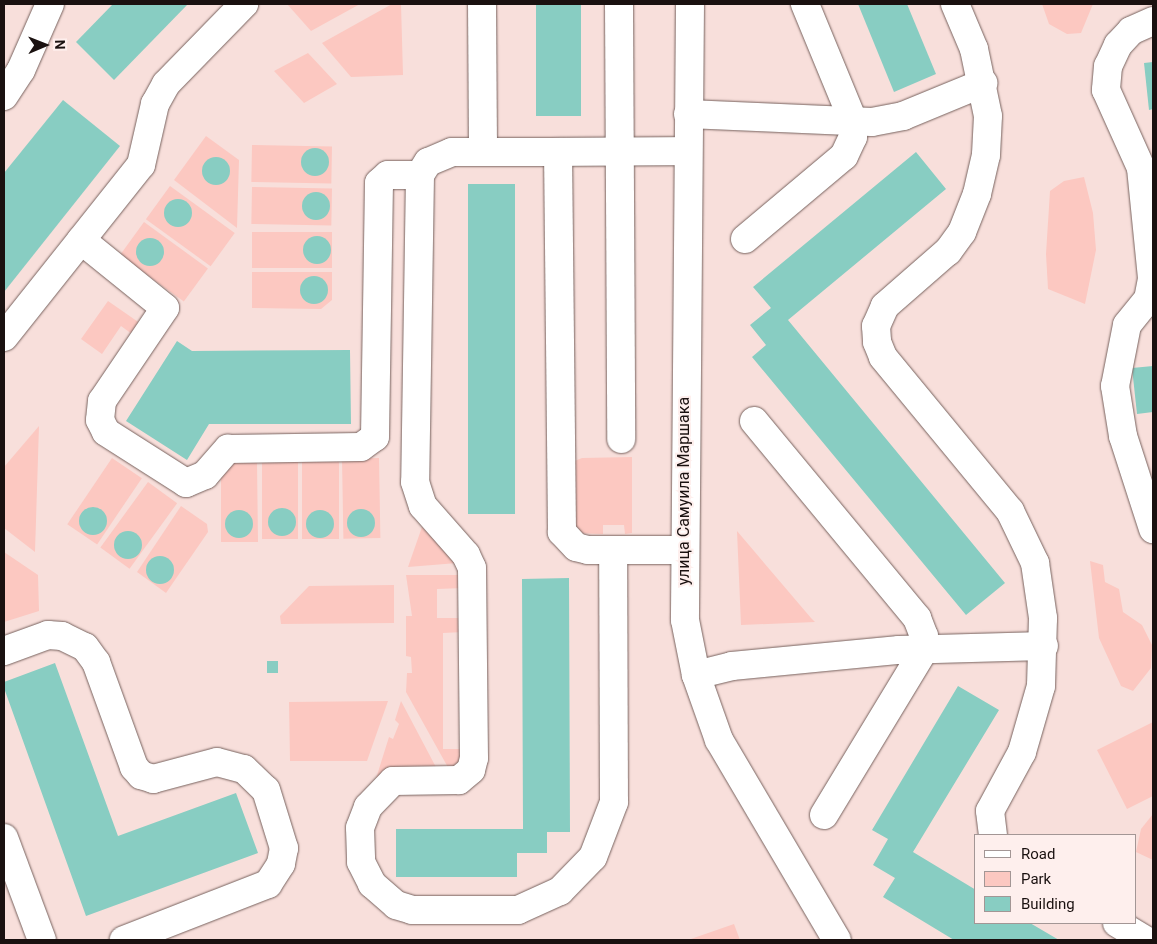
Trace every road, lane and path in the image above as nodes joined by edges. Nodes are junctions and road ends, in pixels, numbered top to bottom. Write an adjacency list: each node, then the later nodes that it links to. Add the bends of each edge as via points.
1 (50, 4): 9 (street)
2 (244, 4): 20 (street, via 166,84 155,104 141,165)
3 (482, 4): 16 (street)
4 (619, 4): 14 (street)
5 (690, 4): 12 (street, улица Самуила Маршака)
6 (805, 4): 13 (street)
7 (955, 4): 10 (street)
8 (1153, 21): 24 (street, via 1132,31 1118,45 1108,66 1106,90 1114,114 1137,153 1142,177 1151,290 1127,325 1115,386 1123,436)
9 (12, 63): 11 (street)
10 (983, 83): 13 (street, via 903,116); 27 (street, via 986,155 970,216 948,251 885,306 876,326 877,342 883,357 1022,530 1037,572)
11 (4, 96)
12 (688, 114): 13 (street); 15 (street, улица Самуила Маршака)
13 (854, 123): 19 (street, via 844,156)
14 (620, 151): 15 (street); 17 (street); 23 (street)
15 (688, 151): 26 (street, улица Самуила Маршака)
16 (482, 152): 17 (street); 18 (street, via 440,154)
17 (558, 152): 25 (street, via 559,522 576,547)
18 (420, 175): 20 (street, via 388,175 378,183 375,437 361,447 228,449 205,475 186,483 106,432 100,420 102,401 165,308); 25 (street, via 415,482 423,506 471,564 474,758 471,770 459,780 392,781 368,807 360,828 361,862 372,884 396,905 412,910 518,910 560,891 593,857 614,802)
19 (745, 239)
20 (81, 240): 21 (street)
21 (4, 337)
22 (754, 421): 28 (street, via 917,618)
23 (621, 439)
24 (1153, 529)
25 (614, 550): 26 (street)
26 (683, 550): 30 (street, улица Самуила Маршака, via 686,620)
27 (1044, 646): 28 (street); 32 (street, via 1031,726 990,811)
28 (924, 650): 30 (street, via 732,666); 31 (street)
29 (4, 651): 36 (street, via 48,635 62,636 84,647 96,662 134,767 141,775 153,778 217,762 244,769 266,790 284,848 281,864 268,884)
30 (696, 675): 37 (street, улица Самуила Маршака, via 718,740)
31 (824, 815)
32 (993, 834)
33 (4, 838): 35 (street)
34 (1119, 924): 38 (street)
35 (42, 940)
36 (124, 940)
37 (837, 940)
38 (1146, 940)

